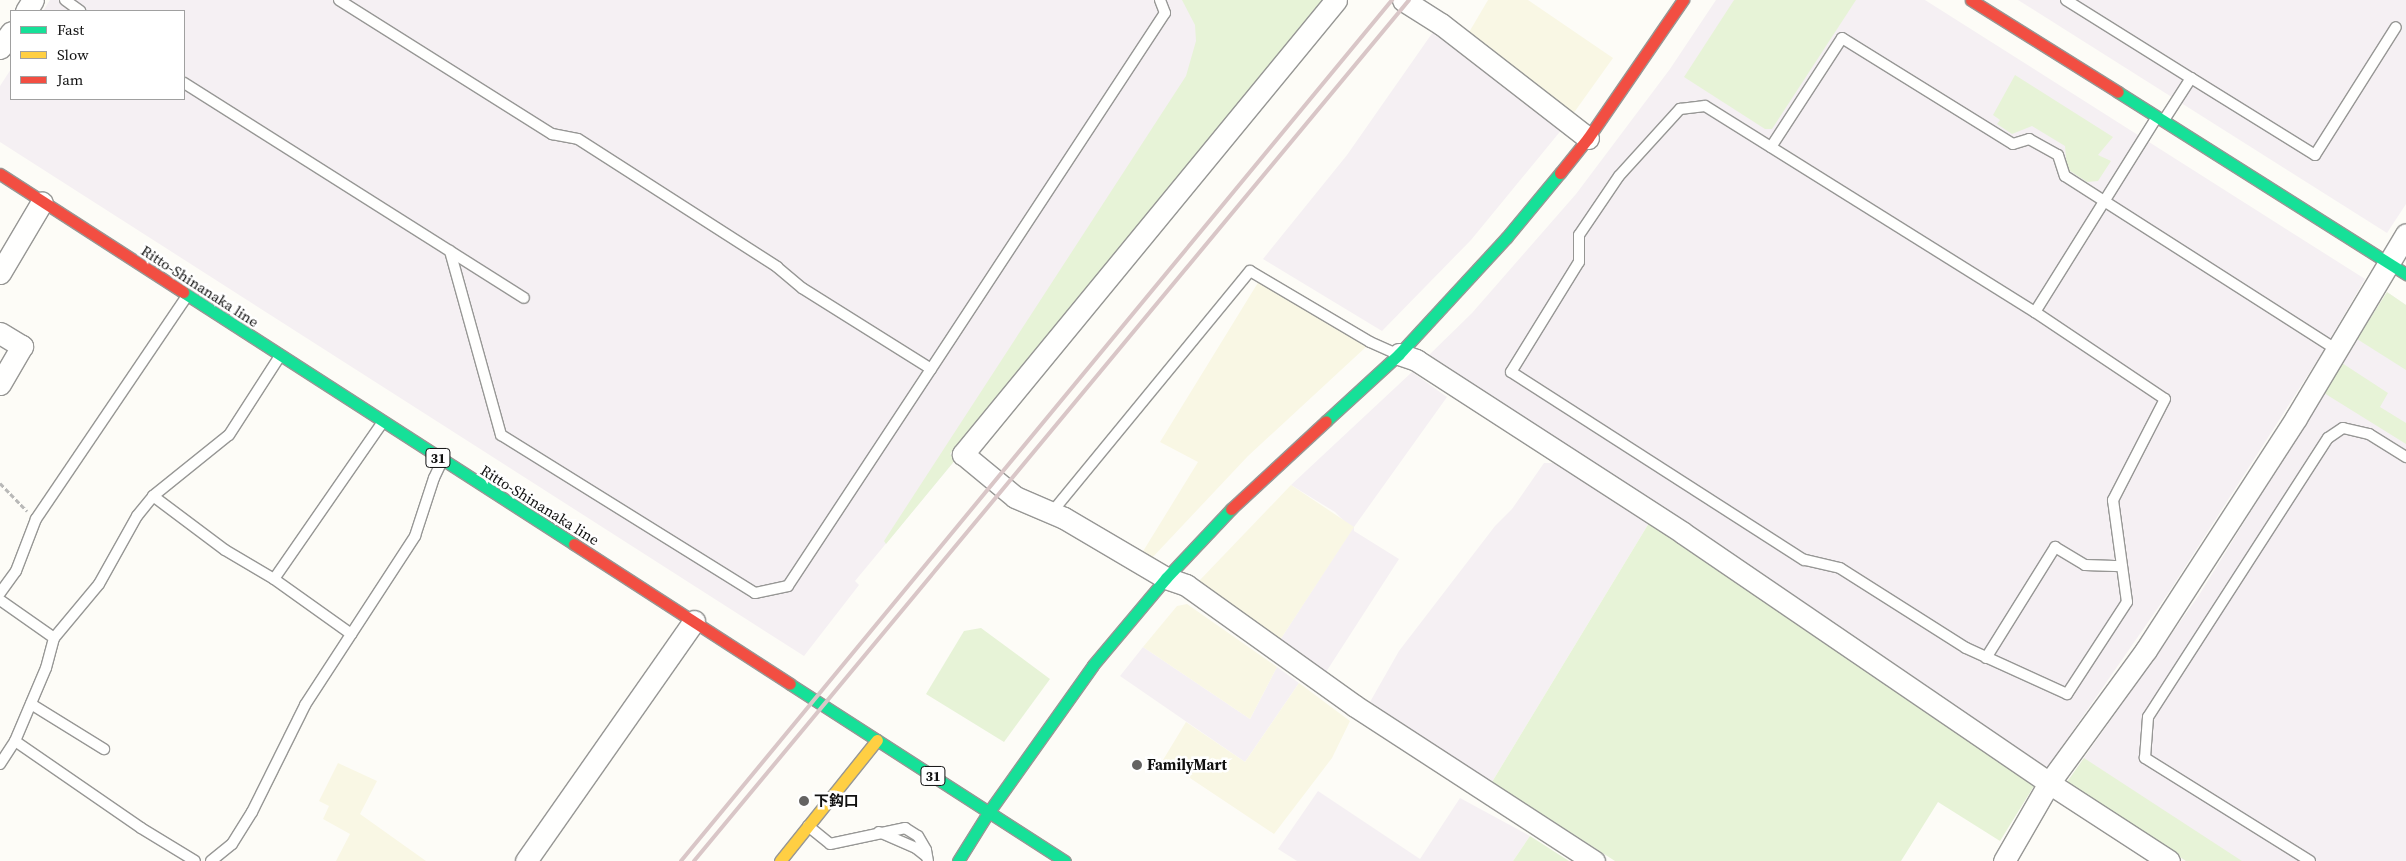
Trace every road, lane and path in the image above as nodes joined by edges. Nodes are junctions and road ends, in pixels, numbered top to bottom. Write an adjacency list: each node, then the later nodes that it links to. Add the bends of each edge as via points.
1 (65, 0): 9 (lane)
2 (339, 0): 33 (lane, via 552,134 578,139 776,267 802,288)
3 (1160, 0): 33 (lane, via 1165,13 1156,28)
4 (1336, 0): 40 (street, via 962,454 1015,497)
5 (1403, 0): 16 (street, via 1441,24)
6 (1683, 0): 16 (street)
7 (1971, 0): 15 (street)
8 (2066, 0): 13 (lane)
9 (79, 10)
10 (2396, 27): 13 (lane, via 2315,156)
11 (10, 33): 12 (street)
12 (0, 48)
13 (2191, 78): 15 (lane)
14 (185, 84): 22 (lane)
15 (2160, 119): 19 (lane); 23 (street)
16 (1588, 138): 31 (street, via 1506,238)
17 (1771, 147): 19 (lane, via 1842,38 2013,144 2029,139 2058,154 2065,176); 28 (lane); 50 (lane, via 1705,106 1680,109 1619,176 1579,235 1579,262 1511,372 1804,560 1840,568)
18 (0, 174): 20 (street, Ritto-Shinanaka line / 31)
19 (2104, 201): 28 (lane); 30 (lane)
20 (42, 202): 24 (street); 26 (street, Ritto-Shinanaka line / 31)
21 (2406, 234): 23 (street)
22 (450, 251): 27 (lane); 33 (lane, via 501,435 755,593 788,586)
23 (2387, 262): 25 (street); 30 (street)
24 (0, 273)
25 (2406, 274)
26 (187, 295): 32 (street, Ritto-Shinanaka line / 31); 41 (lane)
27 (524, 298)
28 (2035, 312): 42 (lane, via 2165,399 2113,500)
29 (0, 333): 34 (street, via 22,346)
30 (2337, 350): 56 (street, via 2146,650)
31 (1399, 354): 40 (lane, via 1370,342 1250,271); 43 (street, via 1244,496); 56 (street, via 1416,360 1683,533)
32 (281, 356): 35 (street, Ritto-Shinanaka line / 31); 39 (lane, via 229,435)
33 (931, 369)
34 (0, 384)
35 (383, 422): 37 (street, Ritto-Shinanaka line / 31); 44 (lane)
36 (2406, 457): 70 (lane, via 2368,434 2343,428 2328,438 2148,718 2145,758)
37 (442, 461): 47 (street, Ritto-Shinanaka line / 31); 48 (lane, via 415,536)
38 (0, 483): 41 (path)
39 (153, 496): 44 (lane, via 225,550); 49 (lane, via 137,516 98,584)
40 (1052, 512): 43 (street)
41 (36, 519): 45 (lane, via 16,571)
42 (2122, 566): 50 (lane, via 2085,565 2055,547); 50 (lane, via 2127,602 2067,694)
43 (1166, 578): 57 (street, via 1093,665); 67 (street, via 1186,586 1355,706)
44 (274, 579): 48 (lane)
45 (0, 594)
46 (0, 600): 49 (lane)
47 (694, 621): 52 (street, Ritto-Shinanaka line / 31); 63 (street)
48 (351, 634): 62 (lane, via 305,705 252,812 232,844)
49 (54, 638): 51 (lane, via 52,654)
50 (1986, 658)
51 (31, 704): 53 (lane); 54 (lane)
52 (877, 740): 57 (street, Ritto-Shinanaka line / 31); 58 (street)
53 (15, 741): 55 (lane); 61 (lane, via 141,828)
54 (104, 749)
55 (0, 764)
56 (2049, 783): 68 (street); 69 (street)
57 (988, 812): 65 (street); 66 (street, Ritto-Shinanaka line / 31)
58 (808, 825): 59 (street); 60 (lane, via 830,844 905,828 918,836)
59 (782, 857): 64 (lane)
60 (927, 858)
61 (196, 861)
62 (211, 861)
63 (526, 861)
64 (794, 861)
65 (958, 861)
66 (1065, 861)
67 (1594, 861)
68 (2004, 861)
69 (2169, 861)
70 (2310, 861)

